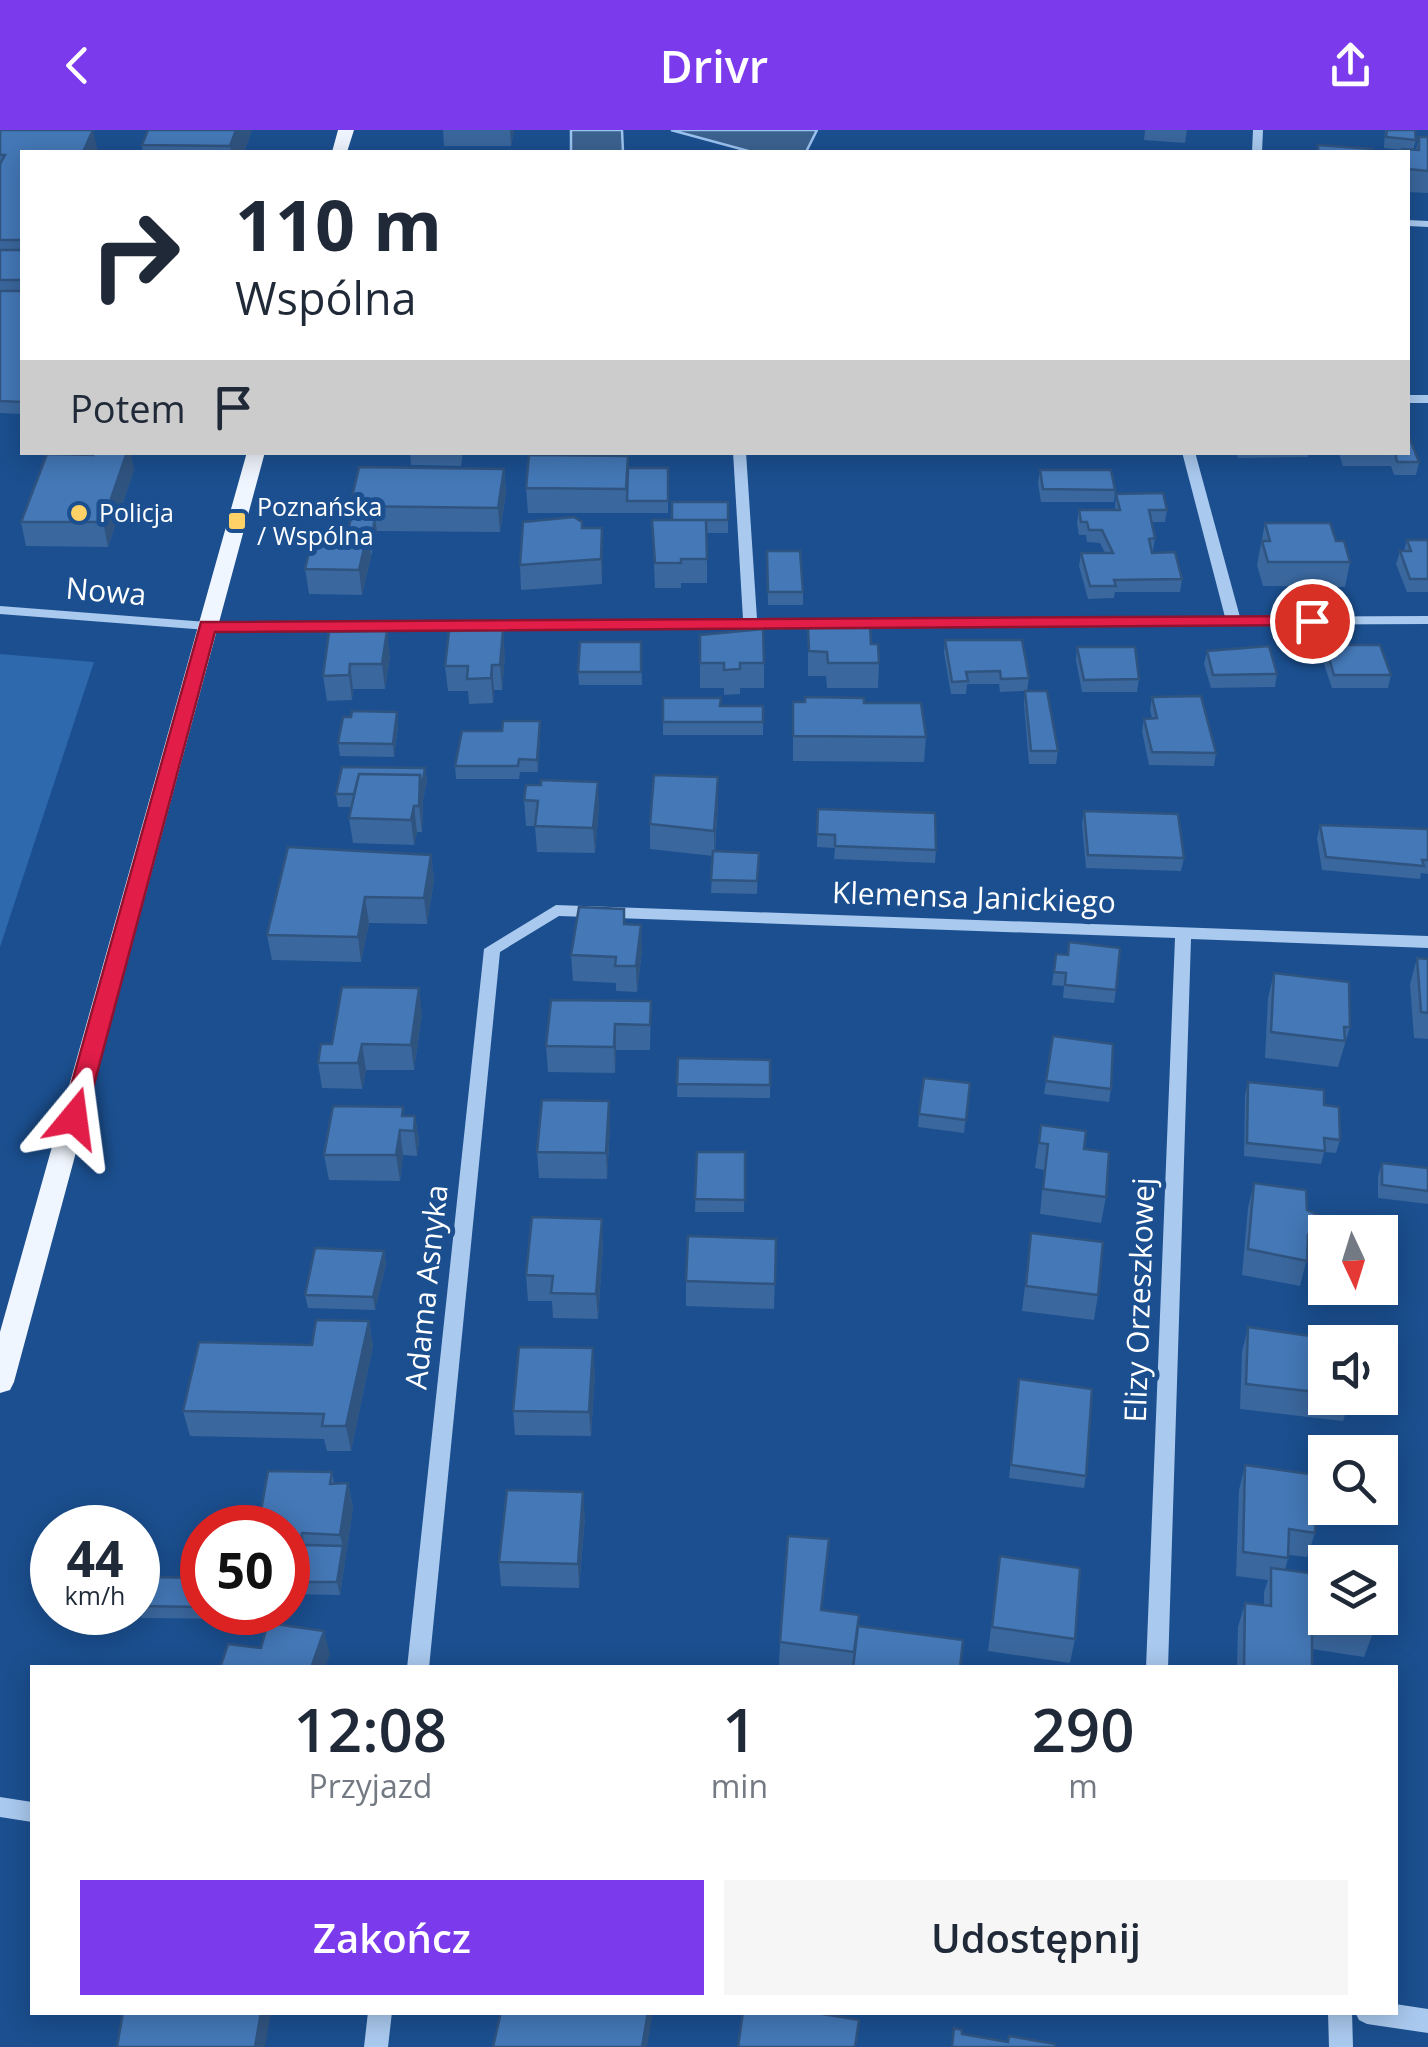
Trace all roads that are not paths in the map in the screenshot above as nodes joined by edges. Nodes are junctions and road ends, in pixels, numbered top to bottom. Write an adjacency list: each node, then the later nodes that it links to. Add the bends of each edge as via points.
1 (255, 455): 8 (main road)
2 (739, 455): 7 (street)
3 (1189, 455): 6 (street)
4 (0, 610): 8 (street, Nowa)
5 (1428, 620): 6 (street, Nowa)
6 (1234, 622): 7 (street, Nowa)
7 (750, 624): 8 (street, Nowa)
8 (208, 626): 12 (main road)
9 (524, 930): 10 (street, Klemensa Janickiego, via 556,910); 13 (street, Adama Asnyka, via 492,949)
10 (1184, 934): 11 (street, Klemensa Janickiego); 14 (street, Elizy Orzeszkowej)
11 (1428, 942)
12 (0, 1382)
13 (418, 1665)
14 (1157, 1665)
15 (0, 1807): 16 (street)
16 (30, 1812)
17 (380, 2015): 21 (street)
18 (1340, 2015): 22 (street)
19 (1387, 2015): 20 (street)
20 (1428, 2021)
21 (376, 2047)
22 (1341, 2047)

